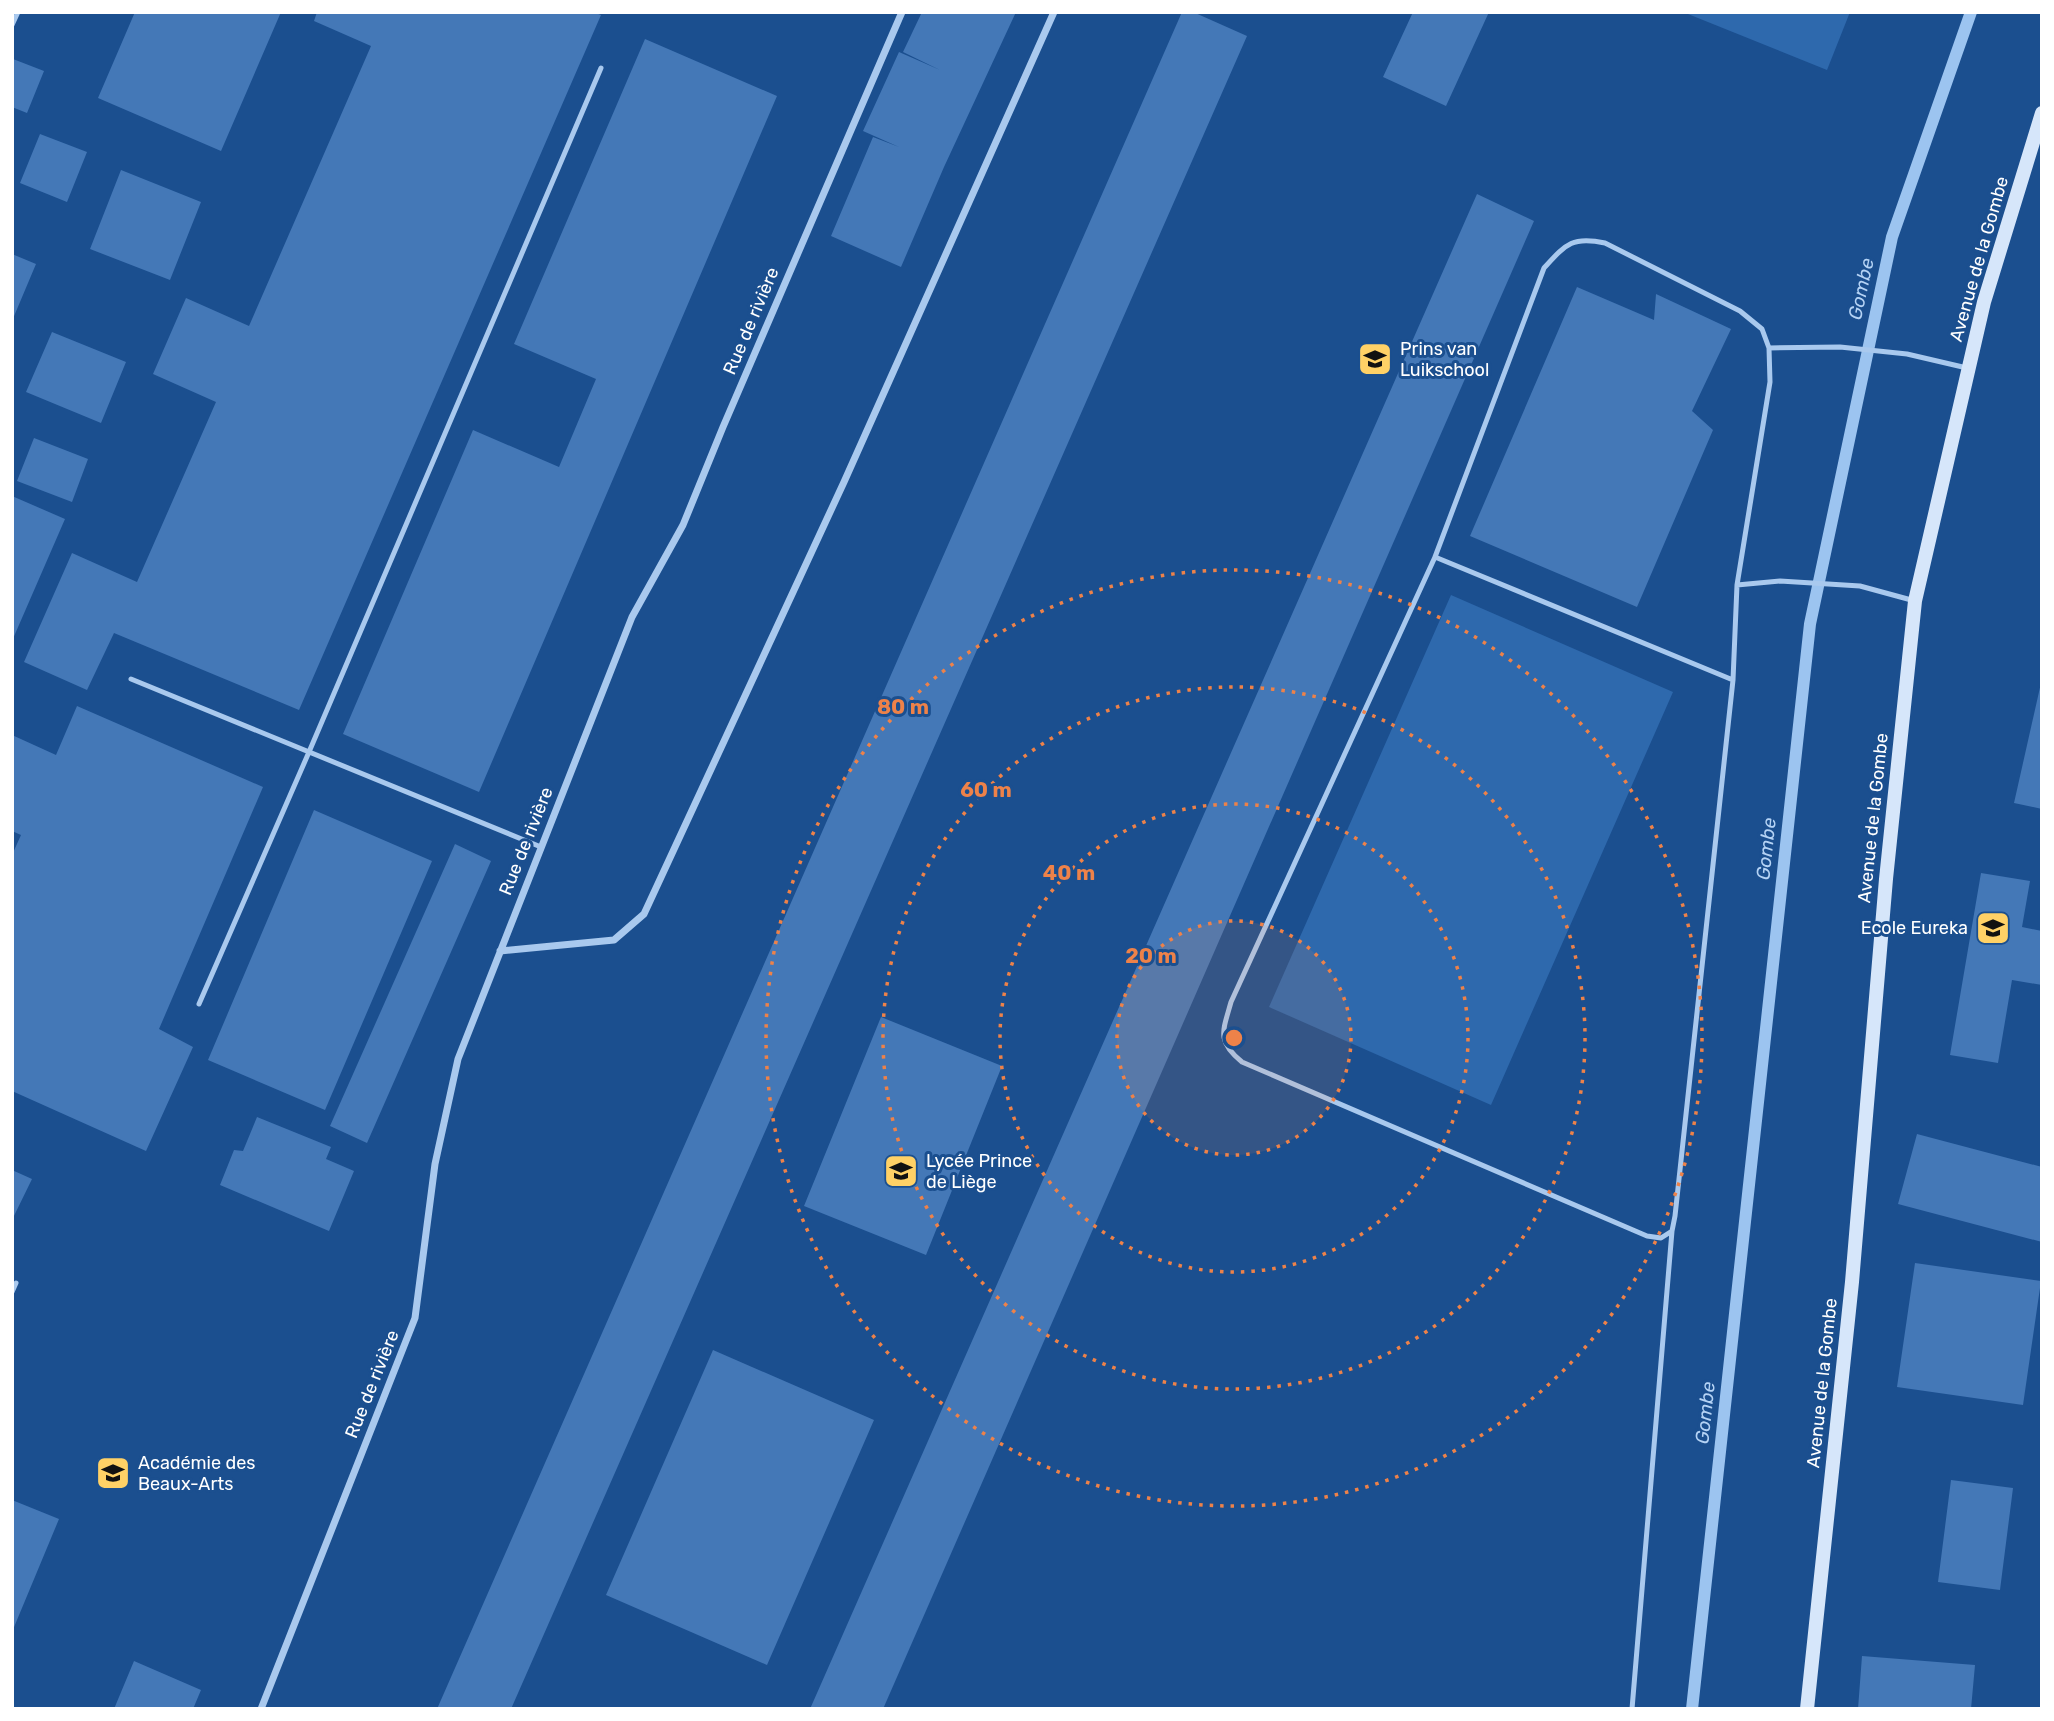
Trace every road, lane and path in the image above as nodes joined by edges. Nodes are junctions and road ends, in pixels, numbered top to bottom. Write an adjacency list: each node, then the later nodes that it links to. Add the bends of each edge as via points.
1 (18, 12): 4 (lane)
2 (902, 12): 15 (street, Rue de rivière, via 683,525 632,617)
3 (1054, 12): 16 (street, via 645,914 614,940)
4 (12, 25)
5 (601, 68): 14 (lane)
6 (2042, 113): 8 (street, Avenue de la Gombe, via 1984,302)
7 (1769, 348): 8 (lane, via 1840,347 1907,354); 9 (lane, via 1762,329 1740,311 1605,243 1584,238 1564,245 1544,268); 10 (lane, via 1770,382)
8 (1969, 368): 11 (street, Avenue de la Gombe)
9 (1436, 557): 13 (lane); 18 (lane, via 1231,1002 1223,1031 1228,1051 1242,1062 1647,1236 1661,1238)
10 (1737, 584): 11 (lane, via 1780,581 1860,586); 13 (lane)
11 (1915, 601): 23 (street, Avenue de la Gombe)
12 (131, 679): 14 (lane)
13 (1732, 680): 18 (lane)
14 (309, 752): 15 (lane); 17 (lane)
15 (541, 847): 16 (street, Rue de rivière)
16 (500, 951): 21 (street, Rue de rivière, via 458,1059 435,1164 415,1318)
17 (199, 1004)
18 (1672, 1231): 22 (lane)
19 (16, 1283): 20 (lane)
20 (12, 1292)
21 (261, 1709)
22 (1632, 1709)
23 (1807, 1709)

